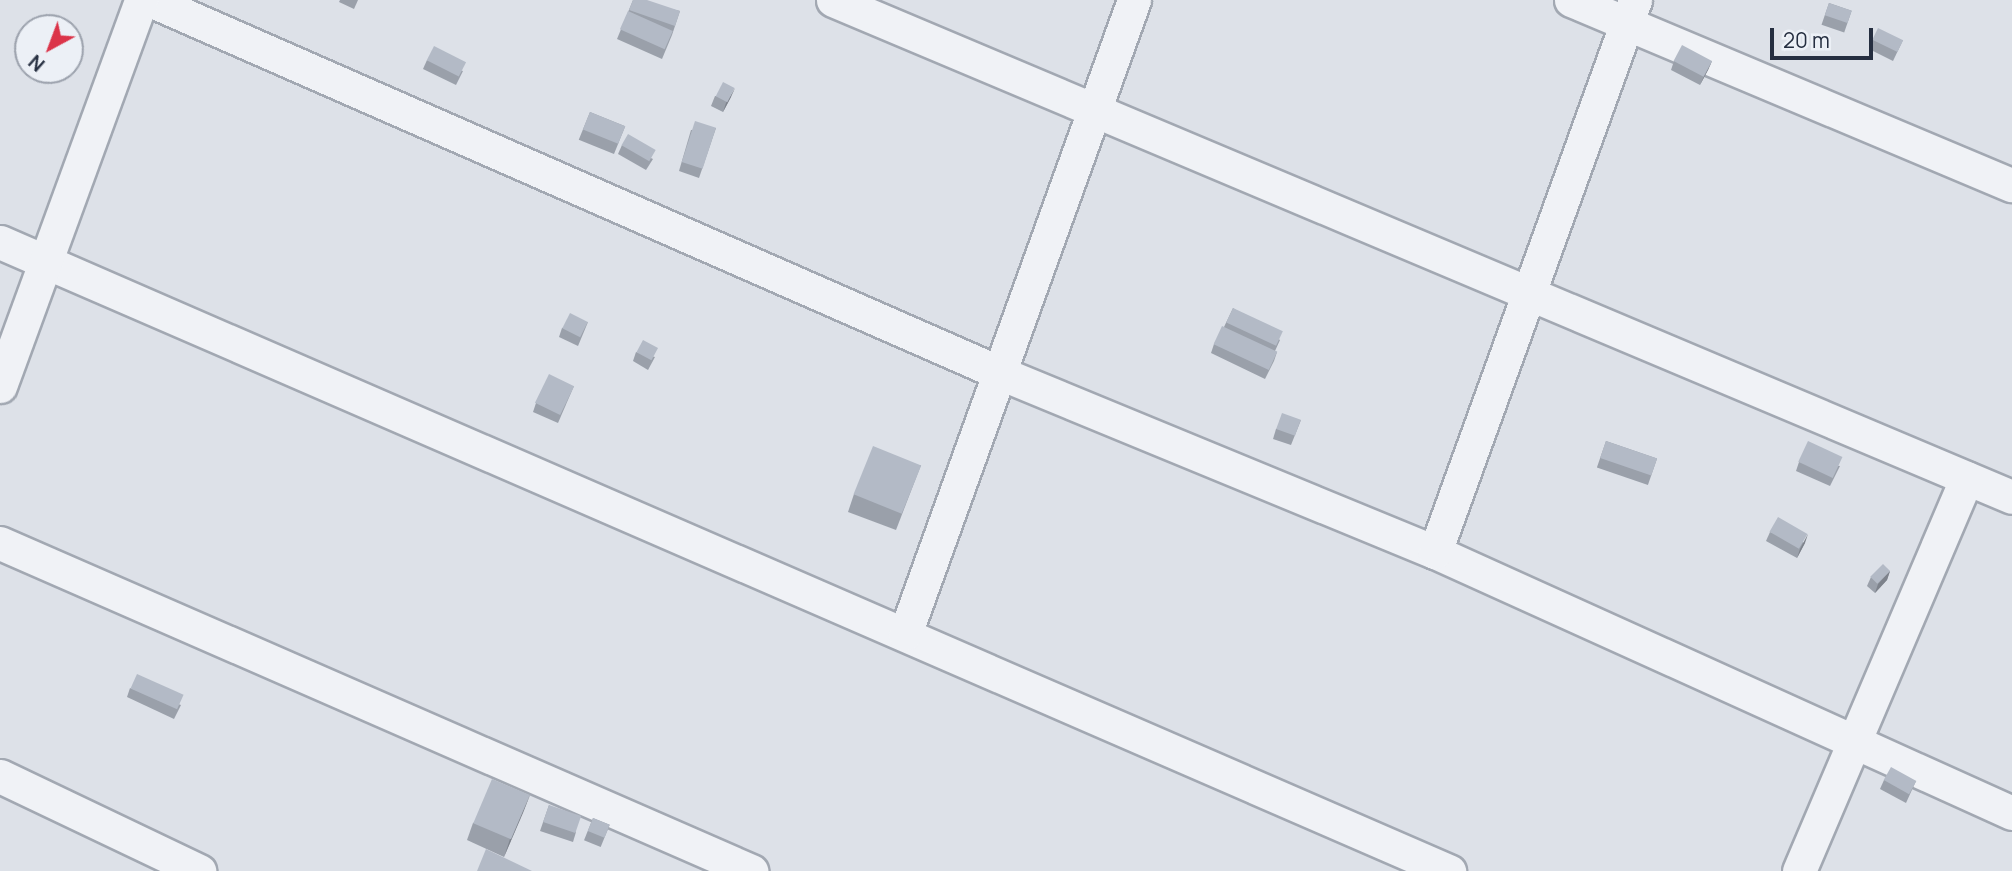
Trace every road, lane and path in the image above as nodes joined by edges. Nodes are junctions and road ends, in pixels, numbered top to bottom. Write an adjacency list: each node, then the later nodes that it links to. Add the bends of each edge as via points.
1 (141, 0): 10 (street)
2 (150, 0): 12 (street)
3 (833, 0): 7 (street)
4 (1134, 0): 7 (street)
5 (1571, 0): 6 (street)
6 (1631, 12): 8 (street); 11 (street)
7 (1094, 111): 11 (street); 12 (street)
8 (2012, 185)
9 (0, 242): 10 (street)
10 (46, 260): 13 (street); 18 (street)
11 (1528, 295): 14 (street); 17 (street)
12 (1000, 373): 17 (street); 18 (street)
13 (0, 386)
14 (1967, 478): 15 (street); 19 (street)
15 (2012, 497)
16 (0, 543): 23 (street)
17 (1435, 551): 19 (street)
18 (905, 634): 24 (street)
19 (1854, 741): 21 (street); 25 (street)
20 (0, 776): 22 (street)
21 (2012, 813)
22 (199, 871)
23 (751, 871)
24 (1449, 871)
25 (1799, 871)

